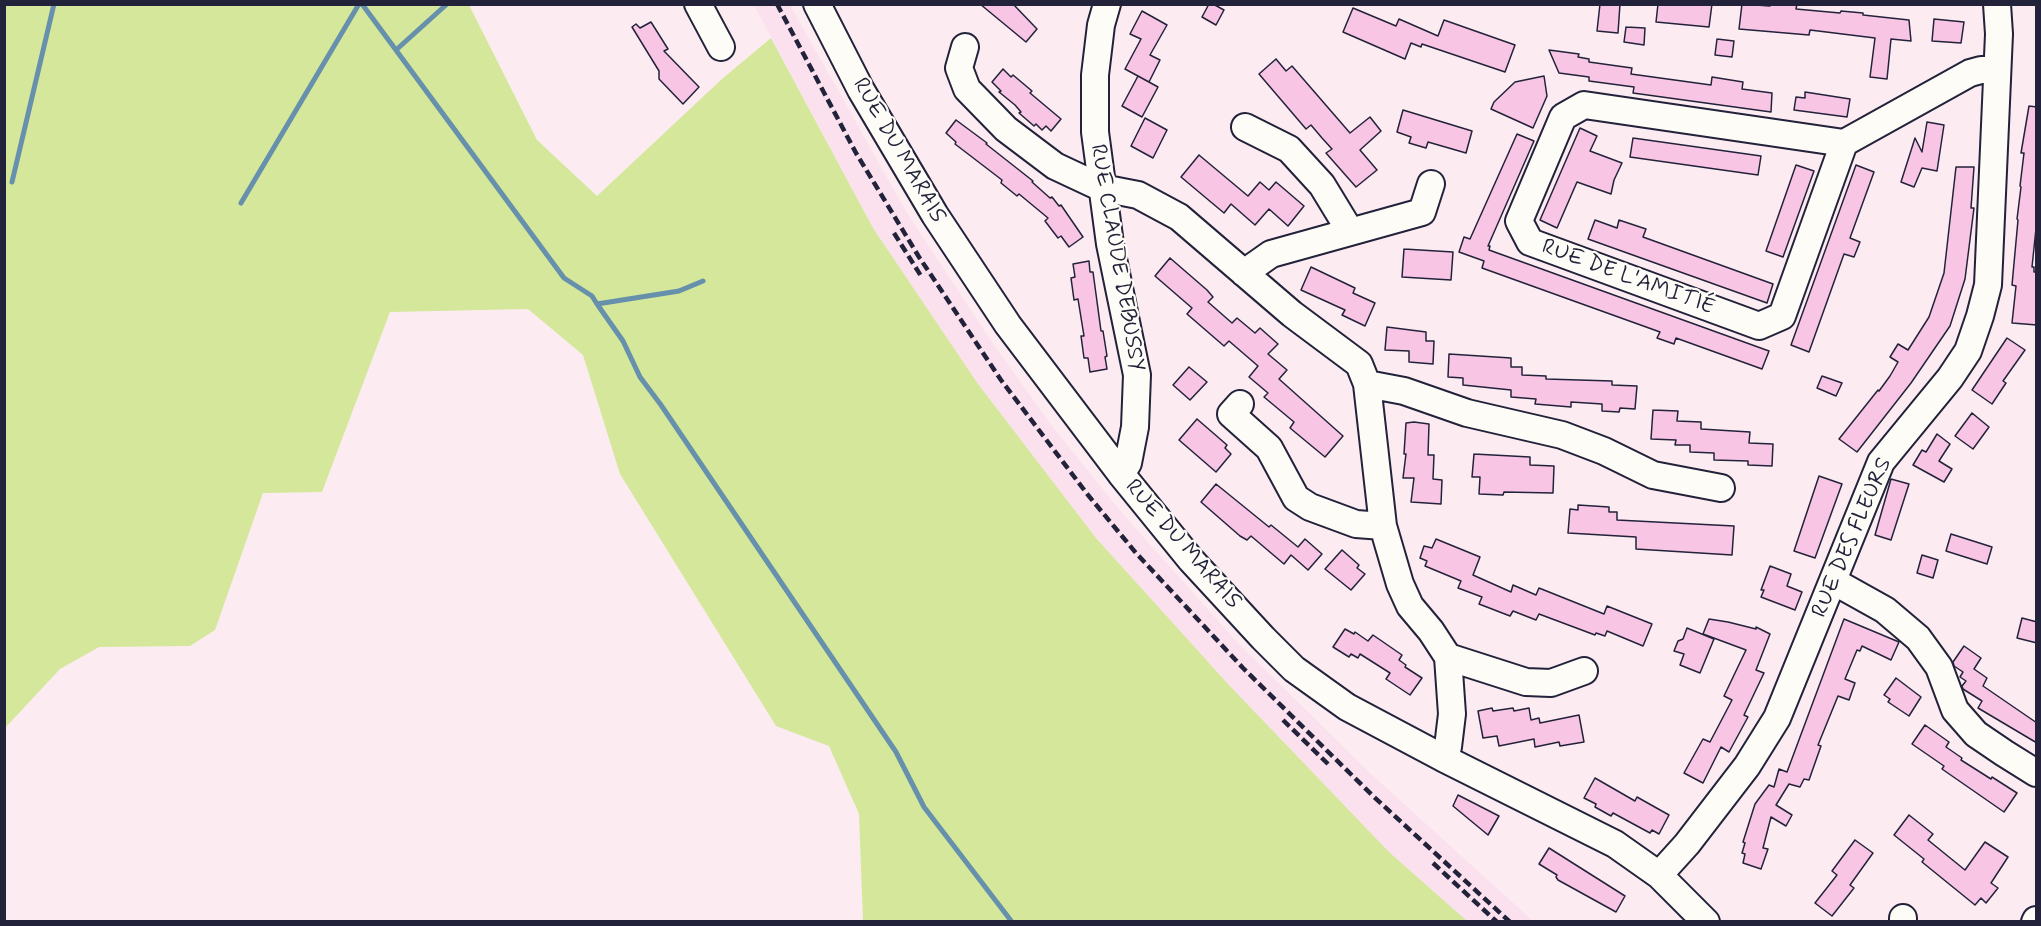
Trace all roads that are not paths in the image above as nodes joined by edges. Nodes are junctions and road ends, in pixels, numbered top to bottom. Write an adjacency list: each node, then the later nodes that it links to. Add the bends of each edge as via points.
1 (698, 4): 5 (street)
2 (818, 4): 16 (street, RUE DU MARAIS, via 861,90 934,215 1008,325)
3 (1107, 4): 11 (street, RUE CLAUDE DEBUSSY, via 1095,75 1095,132)
4 (1997, 4): 7 (street, RUE DES FLEURS)
5 (721, 47)
6 (965, 48): 11 (street, via 959,68 967,89 1006,129 1055,166)
7 (1997, 70): 9 (street, via 1970,73); 19 (street, RUE DES FLEURS, via 1988,285 1980,316 1968,351 1950,378 1881,462)
8 (1245, 127): 12 (street, via 1289,149 1322,185)
9 (1844, 143): 9 (street, RUE DE L'AMITIÉ, via 1584,105 1563,117 1519,221 1530,243 1759,326 1782,316)
10 (1431, 184): 12 (street, via 1422,212)
11 (1102, 188): 13 (street, via 1138,195 1179,217); 16 (street, RUE CLAUDE DEBUSSY, via 1137,375 1135,427 1128,463)
12 (1350, 231): 13 (street, via 1271,254)
13 (1244, 273): 14 (street, via 1292,315 1359,364)
14 (1367, 384): 17 (street, via 1562,435 1653,475); 18 (street)
15 (1240, 404): 18 (street, via 1231,414 1269,448 1296,498 1356,524)
16 (1121, 474): 22 (street, RUE DU MARAIS, via 1191,560 1294,669 1347,707)
17 (1721, 488)
18 (1383, 526): 20 (street, via 1410,606)
19 (1833, 581): 23 (street, via 1885,610 1918,638 1939,667 1955,710 1976,734); 24 (street, RUE DES FLEURS, via 1777,718 1747,766)
20 (1448, 657): 21 (street, via 1526,682 1551,683); 22 (street, via 1452,714)
21 (1584, 671)
22 (1443, 758): 24 (street, RUE DU MARAIS, via 1616,844)
23 (2037, 772)
24 (1659, 875): 25 (street, RUE DU MARAIS)
25 (1706, 921)

